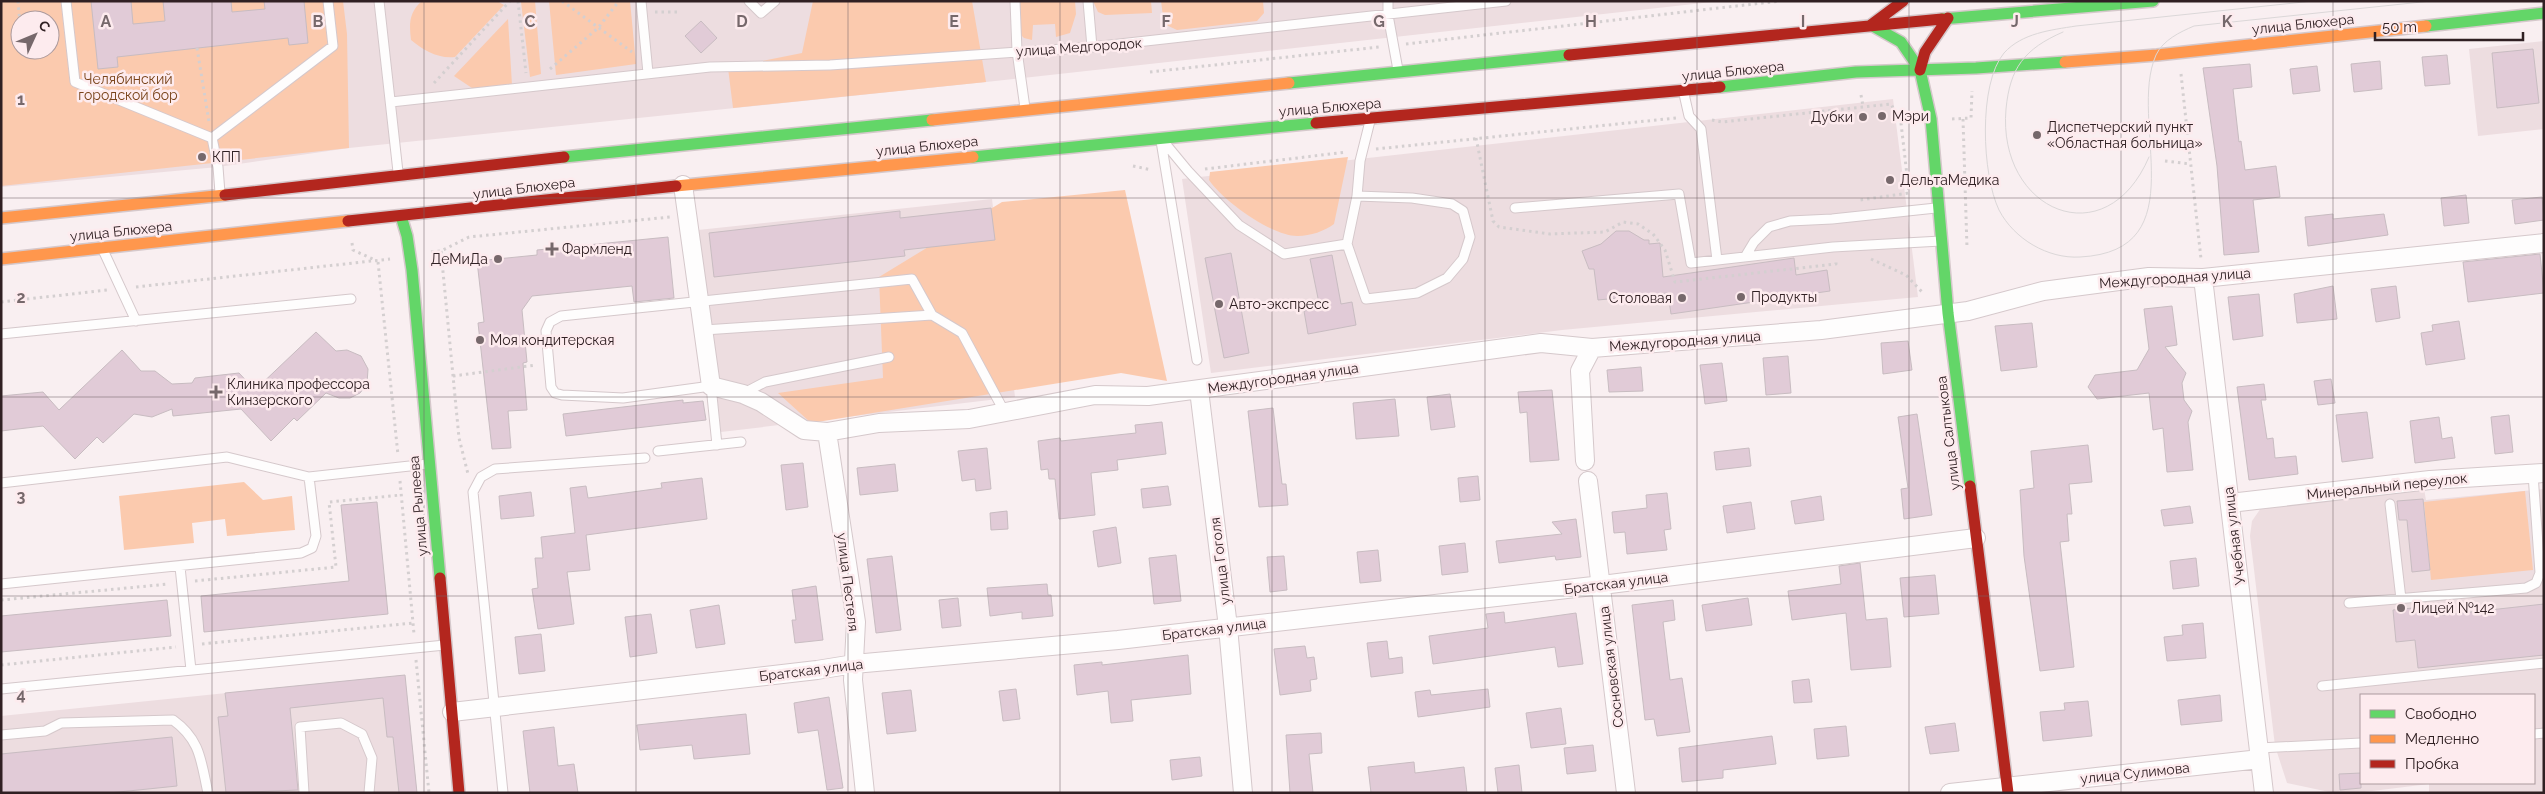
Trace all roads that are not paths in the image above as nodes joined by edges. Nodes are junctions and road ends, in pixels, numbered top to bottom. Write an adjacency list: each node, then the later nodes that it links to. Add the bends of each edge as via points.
1 (66, 1): 27 (lane, via 75,82)
2 (328, 1): 27 (lane, via 333,46)
3 (379, 1): 24 (lane)
4 (641, 1): 21 (lane)
5 (749, 1): 6 (lane, via 761,13)
6 (775, 1)
7 (1015, 1): 19 (lane)
8 (1088, 1): 18 (lane)
9 (1388, 1): 15 (lane)
10 (1506, 1): 15 (lane, улица Медгородок)
11 (1903, 1): 17 (main road)
12 (2153, 1): 16 (main road)
13 (1959, 7): 16 (main road)
14 (2544, 13): 20 (main road, улица Блюхера, via 2157,55)
15 (1388, 16): 18 (lane, улица Медгородок); 22 (lane)
16 (1948, 18): 17 (main road, улица Блюхера); 20 (main road, via 1925,52)
17 (1872, 25): 20 (main road, улица Салтыкова, via 1892,33 1905,44); 22 (main road, улица Блюхера)
18 (1092, 47): 19 (lane, улица Медгородок)
19 (1017, 52): 21 (lane, улица Медгородок, via 830,66 710,67); 25 (lane)
20 (1920, 70): 23 (main road, улица Блюхера, via 1856,72); 34 (main road, улица Салтыкова, via 1931,120)
21 (648, 73): 24 (lane, улица Медгородок)
22 (1398, 73): 25 (main road, улица Блюхера)
23 (1683, 92): 26 (main road, улица Блюхера); 43 (lane, via 1689,116 1701,129)
24 (392, 102): 29 (lane)
25 (1026, 111): 29 (main road, улица Блюхера)
26 (1371, 118): 28 (main road, улица Блюхера); 32 (lane, via 1360,161)
27 (212, 138): 31 (lane)
28 (1161, 138): 30 (main road, улица Блюхера); 39 (lane, via 1239,225 1284,254); 54 (lane)
29 (398, 174): 31 (main road, улица Блюхера); 35 (main road, улица Рылеева)
30 (683, 185): 35 (main road, улица Блюхера); 46 (street)
31 (220, 195): 36 (main road, улица Блюхера)
32 (1357, 196): 39 (lane); 39 (lane, via 1412,198 1452,204 1463,211 1470,237 1463,259 1446,278 1417,293 1366,299)
33 (1515, 208): 43 (lane, via 1679,194 1691,262)
34 (1939, 208): 37 (main road, улица Салтыкова); 41 (lane, via 1790,221 1769,227)
35 (401, 216): 40 (main road, улица Блюхера); 65 (main road, улица Рылеева, via 410,254)
36 (1, 218)
37 (1942, 241): 41 (lane, via 1833,247); 47 (main road, улица Салтыкова)
38 (2544, 243): 44 (street, Междугородная улица)
39 (1347, 244)
40 (102, 248): 42 (main road, улица Блюхера); 49 (lane)
41 (1745, 257): 43 (lane)
42 (1, 259)
43 (1717, 260)
44 (2202, 278): 47 (street, Междугородная улица, via 2149,277 2044,291 1968,311); 70 (street, Учебная улица)
45 (351, 299): 49 (lane)
46 (700, 302): 48 (lane, via 912,279); 50 (street); 55 (lane, via 561,316 550,322 546,331 551,387 562,395 623,398)
47 (1948, 313): 52 (street, Междугородная улица, via 1821,330); 72 (main road, улица Салтыкова)
48 (932, 315): 50 (lane); 58 (lane, via 962,333)
49 (136, 321): 51 (lane)
50 (704, 330): 55 (street)
51 (1, 334)
52 (1592, 348): 56 (street, Междугородная улица, via 1541,343); 64 (street, via 1580,371)
53 (888, 357): 57 (lane, via 765,382)
54 (1197, 360)
55 (711, 386): 57 (street, Междугородная улица); 61 (lane)
56 (1199, 390): 58 (street, Междугородная улица, via 1148,396 1095,395); 78 (street, улица Гоголя)
57 (743, 394): 59 (street, Междугородная улица, via 804,430)
58 (1004, 411): 59 (street, Междугородная улица, via 969,419 879,423)
59 (827, 432): 81 (street, улица Пестеля, via 856,622)
60 (741, 442): 61 (lane)
61 (717, 445): 62 (lane)
62 (658, 451)
63 (645, 458): 85 (lane, via 495,470 481,478 473,492)
64 (1586, 461)
65 (429, 464): 67 (lane); 79 (main road, улица Рылеева)
66 (2538, 473): 70 (street, Минеральный переулок, via 2430,480); 76 (lane, via 2540,573 2536,584 2526,588)
67 (309, 476): 69 (lane, via 227,457); 73 (lane, via 316,536 312,548 301,553)
68 (1588, 481): 75 (street, Сосновская улица)
69 (1, 483)
70 (2230, 503): 89 (street, Учебная улица)
71 (2390, 504): 76 (lane)
72 (1976, 538): 75 (street, Братская улица); 90 (main road, улица Салтыкова)
73 (180, 567): 74 (lane); 82 (lane)
74 (1, 584)
75 (1602, 584): 78 (street, Братская улица); 98 (street, Сосновская улица)
76 (2401, 599): 77 (lane)
77 (2349, 603)
78 (1228, 627): 81 (street, Братская улица); 97 (street, улица Гоголя)
79 (445, 645): 82 (lane); 86 (main road, улица Рылеева)
80 (2544, 663): 83 (lane)
81 (854, 664): 85 (street, Братская улица); 96 (street, улица Пестеля)
82 (191, 670): 84 (lane)
83 (2322, 686)
84 (1, 688)
85 (493, 708): 86 (street, Братская улица); 95 (lane)
86 (452, 712): 94 (main road, улица Рылеева)
87 (1, 735): 91 (lane, via 46,731 62,723 173,720 188,731 198,749)
88 (2360, 743): 89 (lane)
89 (2260, 754): 90 (street, улица Сулимова); 100 (street, Учебная улица)
90 (2007, 790): 99 (street, улица Сулимова)
91 (208, 793)
92 (304, 793): 93 (lane, via 300,727 341,723 362,734 372,758)
93 (369, 793)
94 (460, 793)
95 (503, 793)
96 (865, 793)
97 (1244, 793)
98 (1626, 793)
99 (1950, 793)
100 (2264, 793)

